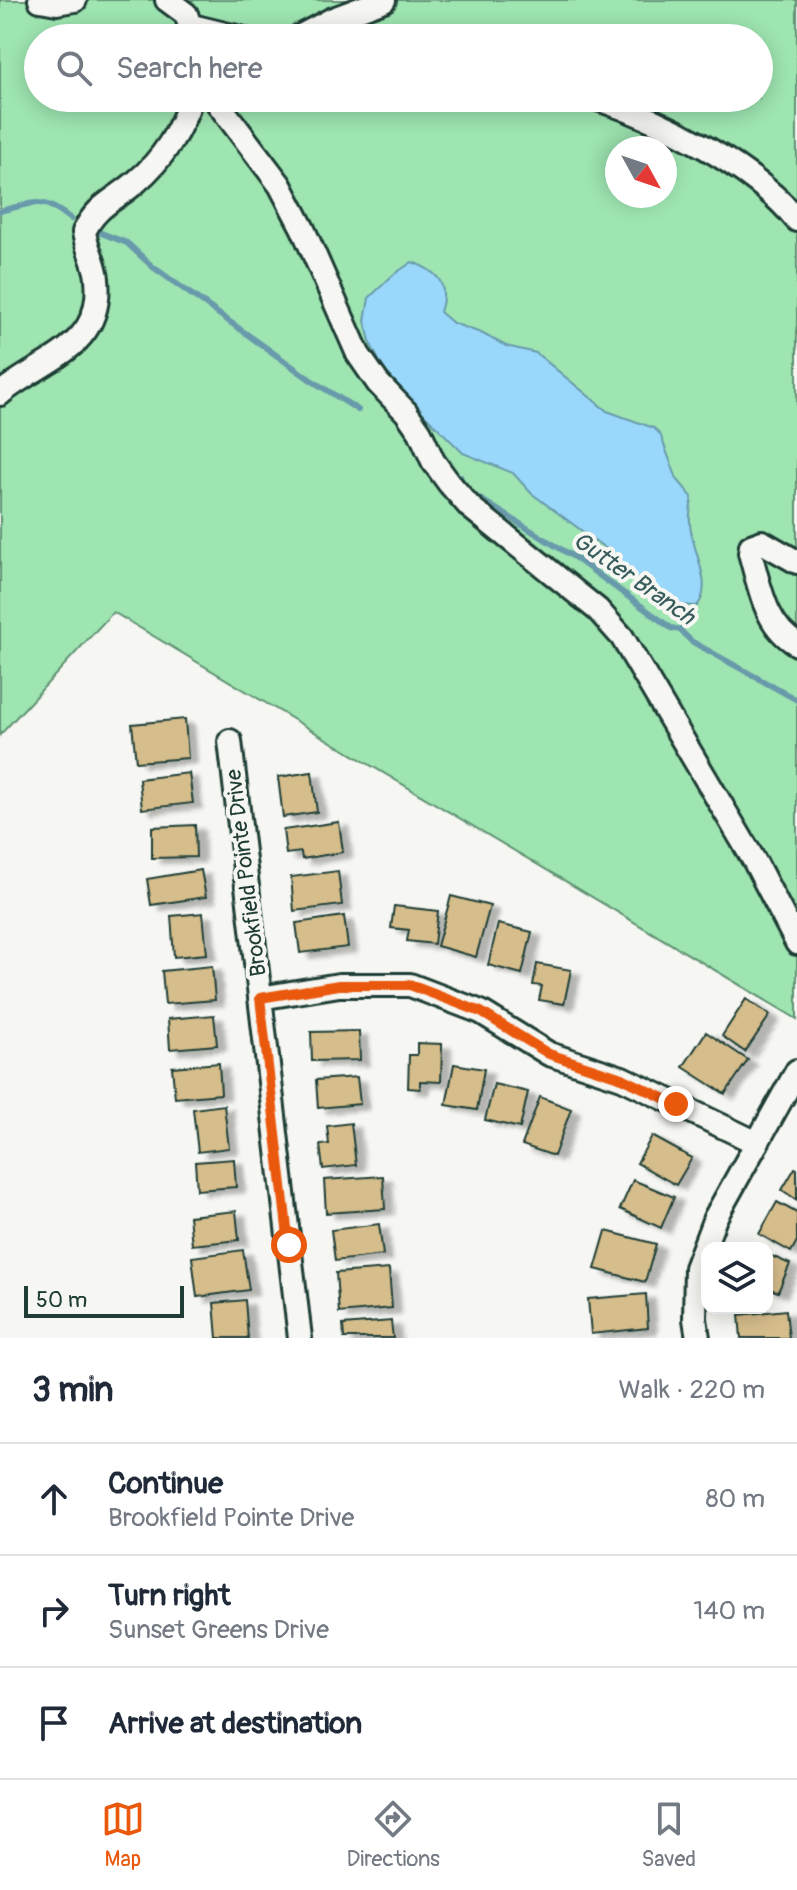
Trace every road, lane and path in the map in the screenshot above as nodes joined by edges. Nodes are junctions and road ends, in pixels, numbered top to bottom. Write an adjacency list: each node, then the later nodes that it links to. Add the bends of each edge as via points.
1 (40, 0): 2 (street)
2 (75, 0)
3 (167, 0): 5 (street, via 186,14)
4 (384, 0): 6 (street)
5 (190, 24)
6 (324, 24)
7 (185, 112): 11 (street, via 162,155 138,181 91,216 84,232 98,295 84,332 68,351)
8 (225, 112): 15 (street, via 280,185 358,354 406,412 449,483 470,507 598,610 622,637)
9 (633, 112): 10 (street, via 752,177)
10 (797, 220)
11 (0, 394)
12 (797, 562): 13 (street, via 762,542 751,546 772,622)
13 (797, 644)
14 (230, 741): 16 (street, Brookfield Pointe Drive)
15 (797, 943)
16 (260, 998): 18 (street, via 339,985 410,985 481,1012 549,1054 622,1078); 19 (street, Brookfield Pointe Drive)
17 (797, 1071): 18 (street)
18 (757, 1143): 20 (street, via 715,1218 696,1268)
19 (300, 1338)
20 (698, 1338)

